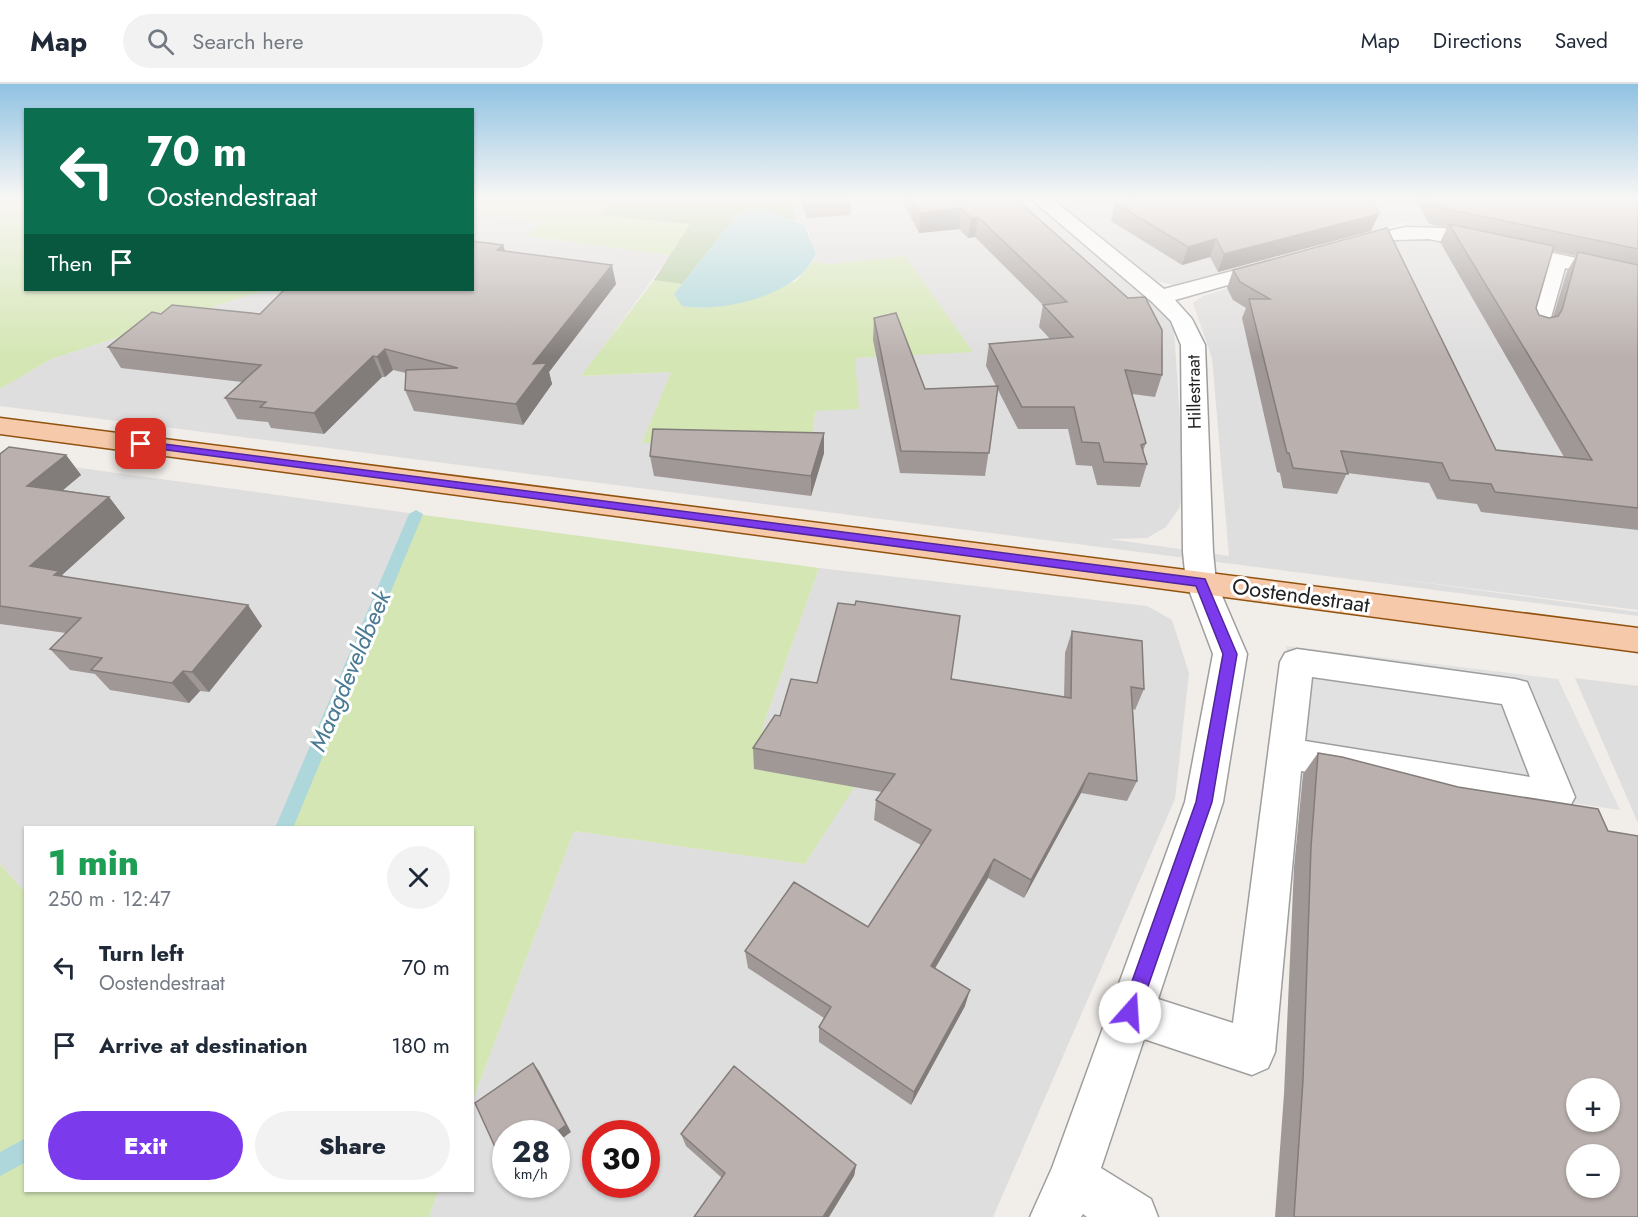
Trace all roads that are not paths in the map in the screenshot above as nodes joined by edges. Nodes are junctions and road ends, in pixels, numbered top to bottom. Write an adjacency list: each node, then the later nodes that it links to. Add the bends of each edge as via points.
1 (1104, 251): 6 (street, Hillestraat)
2 (1514, 251): 4 (street)
3 (1295, 260): 6 (street)
4 (1557, 261): 5 (street); 7 (street)
5 (1638, 278)
6 (1160, 297): 9 (street, Hillestraat, via 1181,319 1193,345)
7 (1537, 328)
8 (0, 426): 9 (main road, Oostendestraat)
9 (1201, 582): 10 (main road, Oostendestraat); 12 (street, Hillestraat, via 1230,654 1204,802)
10 (1638, 640)
11 (1285, 753): 11 (street, via 1497,787 1556,797 1515,692 1297,662); 12 (street, via 1252,1052)
12 (1130, 1012): 13 (street, Hillestraat)
13 (1064, 1198): 14 (street)
14 (1133, 1217)

